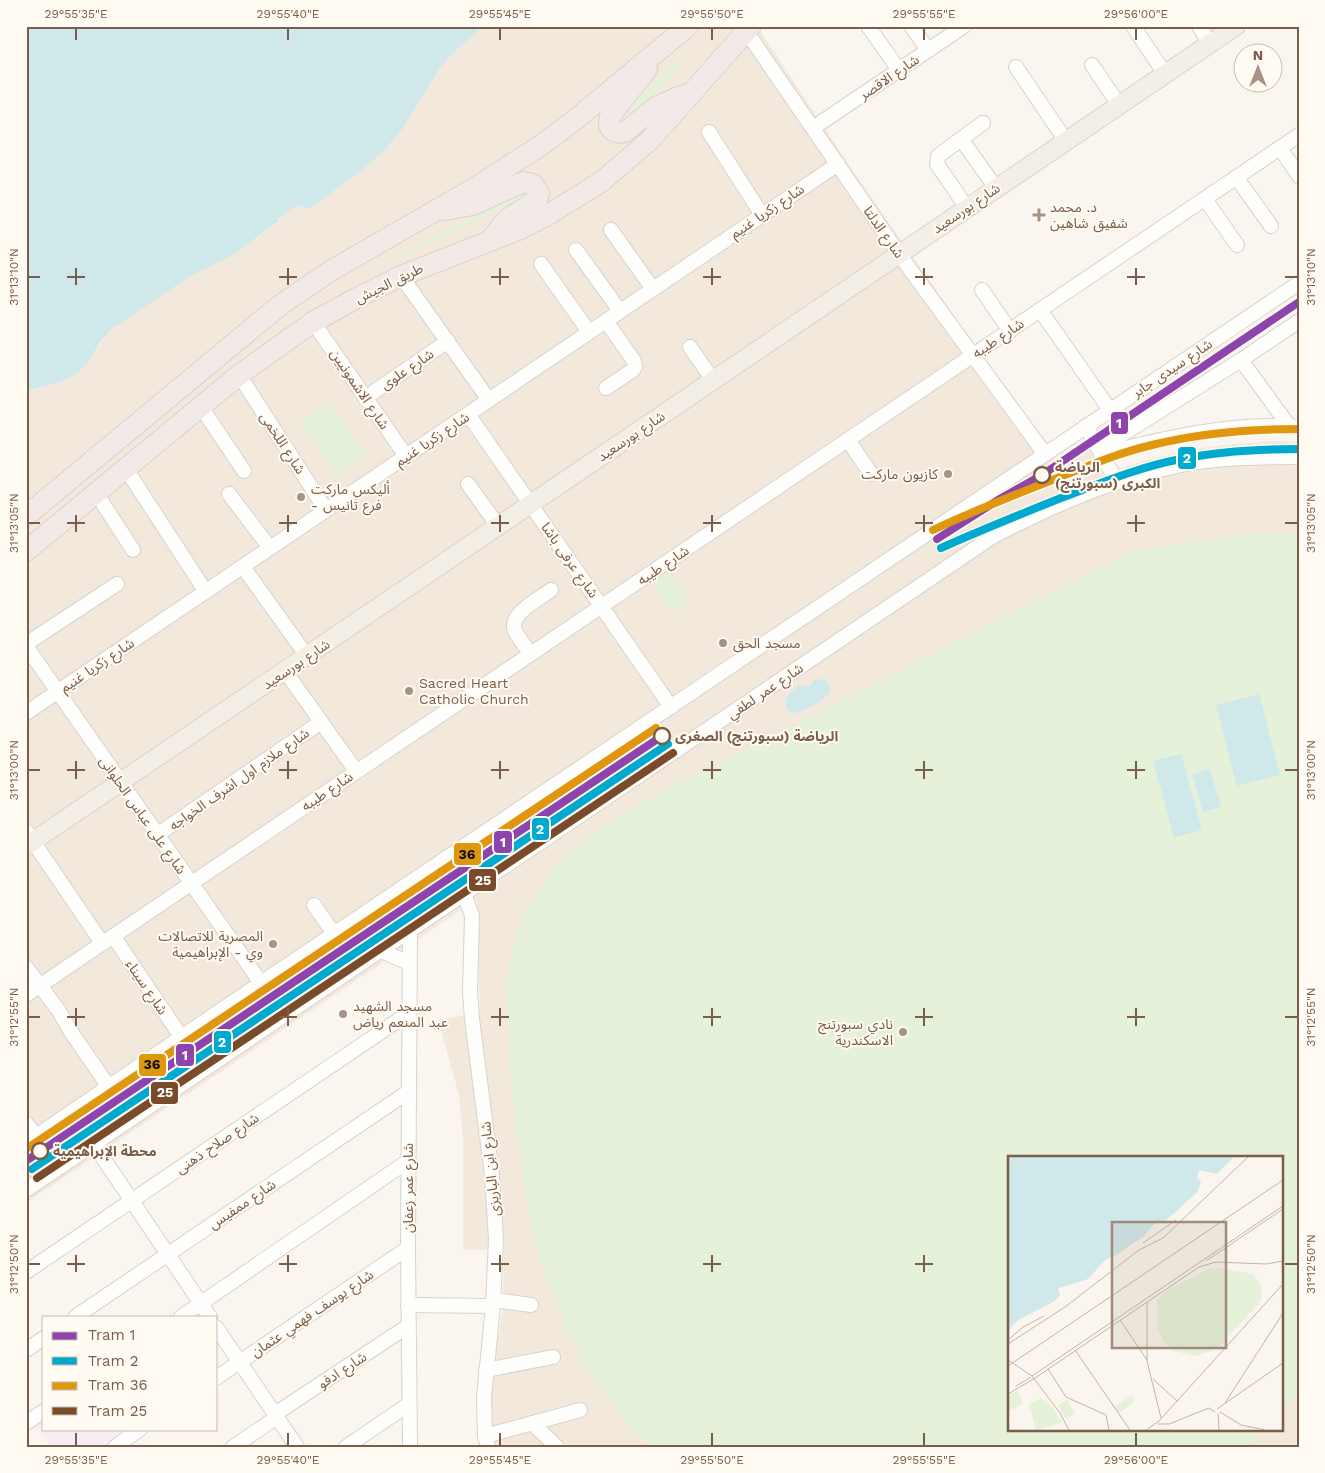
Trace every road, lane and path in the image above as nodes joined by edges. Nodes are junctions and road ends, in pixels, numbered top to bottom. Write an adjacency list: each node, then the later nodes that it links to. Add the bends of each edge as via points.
1 (688, 26): 10 (highway)
2 (868, 26): 14 (street)
3 (911, 26): 11 (street)
4 (964, 26): 11 (street, شارع الاقصر)
5 (1133, 26): 15 (street)
6 (1199, 26): 9 (street)
7 (1236, 26): 9 (main road, شارع بورسعيد)
8 (749, 29): 16 (highway, طريق الجيش); 19 (street, شارع الدلتا)
9 (1210, 44): 15 (main road, شارع بورسعيد)
10 (662, 46): 16 (highway, via 610,116 610,128 617,133 624,132 656,107); 31 (highway, via 542,144 508,168)
11 (928, 50): 14 (street, شارع الاقصر)
12 (1092, 65): 17 (street)
13 (1016, 68): 23 (street)
14 (899, 70): 19 (street, شارع الاقصر)
15 (1165, 74): 17 (main road, شارع بورسعيد)
16 (692, 93): 35 (highway, طريق الجيش, via 649,141 600,182 546,216)
17 (1120, 105): 23 (main road, شارع بورسعيد)
18 (983, 123): 22 (street)
19 (813, 128): 25 (street, شارع الدلتا)
20 (709, 132): 32 (street)
21 (1299, 135): 24 (street, شارع طيبه)
22 (961, 139): 28 (street); 30 (street, via 938,156 936,162)
23 (1066, 141): 28 (main road, شارع بورسعيد)
24 (1280, 148): 26 (street); 27 (street, شارع طيبه)
25 (838, 164): 32 (street, شارع زكريا غنيم); 38 (street, شارع الدلتا)
26 (1299, 176)
27 (1236, 177): 29 (street, شارع طيبه); 33 (street)
28 (996, 188): 30 (main road, شارع بورسعيد)
29 (1204, 199): 36 (street); 44 (street, شارع طيبه)
30 (967, 208): 38 (main road, شارع بورسعيد)
31 (437, 209): 35 (highway, via 464,208 524,182 533,184 539,192 537,200 506,220); 79 (highway, via 332,270 279,306)
32 (762, 215): 42 (street, شارع زكريا غنيم)
33 (1271, 226)
34 (611, 230): 42 (street)
35 (488, 242): 40 (highway, طريق الجيش)
36 (1237, 245)
37 (576, 250): 45 (street)
38 (899, 254): 53 (street, شارع الدلتا); 56 (main road, شارع بورسعيد)
39 (541, 264): 50 (street)
40 (401, 276): 47 (highway, طريق الجيش); 51 (street)
41 (1299, 283): 61 (street, شارع سيدى جابر)
42 (653, 289): 45 (street, شارع زكريا غنيم)
43 (982, 290): 49 (street)
44 (1040, 310): 49 (street, شارع طيبه); 61 (street)
45 (620, 311): 46 (street, شارع زكريا غنيم)
46 (606, 321): 50 (street, شارع زكريا غنيم); 57 (street, via 635,366)
47 (313, 322): 55 (highway, طريق الجيش); 58 (street, شارع الاشمونيين)
48 (1297, 326): 54 (street, شارع سيدى جابر)
49 (1010, 330): 53 (street, شارع طيبه)
50 (589, 332): 59 (street, شارع زكريا غنيم)
51 (448, 341): 58 (street, شارع علوى); 59 (street)
52 (690, 346): 56 (street)
53 (973, 355): 65 (street, شارع طيبه); 67 (street, شارع الدلتا)
54 (1241, 360): 64 (street); 66 (street, شارع سيدى جابر)
55 (240, 376): 60 (highway, طريق الجيش); 78 (street, شارع اللخمى)
56 (713, 380): 77 (main road, شارع بورسعيد)
57 (606, 388)
58 (365, 398): 68 (street, شارع الاشمونيين)
59 (489, 400): 62 (street, شارع زكريا غنيم)
60 (201, 407): 70 (highway, طريق الجيش); 71 (street)
61 (1110, 410): 63 (street, شارع سيدى جابر)
62 (468, 414): 68 (street, شارع زكريا غنيم); 77 (street, شارع عرفى باشا)
63 (1086, 426): 66 (street); 67 (street, شارع سيدى جابر)
64 (1294, 426): 66 (street, via 1194,434)
65 (848, 440): 72 (street); 88 (street, شارع طيبه)
66 (1100, 452): 73 (street)
67 (1045, 454): 94 (street)
68 (406, 456): 78 (street, شارع زكريا غنيم)
69 (1299, 457): 73 (street, شارع عمر لطفي, via 1213,460)
70 (126, 470): 75 (highway, طريق الجيش); 87 (street)
71 (244, 471)
72 (871, 474)
73 (1117, 482): 102 (street, شارع عمر لطفي, via 1014,526 970,551)
74 (468, 484): 80 (street)
75 (96, 494): 82 (street); 83 (highway, طريق الجيش)
76 (229, 494): 81 (street)
77 (530, 504): 80 (main road, شارع بورسعيد); 88 (street, شارع عرفى باشا)
78 (326, 510): 81 (street, شارع زكريا غنيم)
79 (26, 516)
80 (498, 526): 91 (main road, شارع بورسعيد)
81 (270, 548): 84 (street, شارع زكريا غنيم)
82 (133, 550)
83 (26, 551)
84 (243, 567): 87 (street, شارع زكريا غنيم); 91 (street)
85 (117, 584): 89 (street)
86 (551, 590): 90 (street, via 517,614 513,622 515,631)
87 (206, 592): 93 (street, شارع زكريا غنيم)
88 (601, 606): 90 (street, شارع طيبه); 94 (street, شارع عرفى باشا)
89 (26, 645): 93 (street, شارع على عباس الحلوانى)
90 (531, 654): 97 (street, شارع طيبه)
91 (307, 656): 92 (main road, شارع بورسعيد)
92 (285, 671): 96 (street); 98 (main road, شارع بورسعيد)
93 (58, 692): 95 (street, شارع زكريا غنيم); 98 (street, شارع على عباس الحلوانى)
94 (671, 707): 105 (street)
95 (26, 713)
96 (321, 722): 97 (street); 99 (street, شارع ملازم اول اشرف الخواجه)
97 (356, 772): 101 (street, شارع طيبه)
98 (120, 783): 99 (street, شارع على عباس الحلوانى); 100 (main road, شارع بورسعيد)
99 (157, 835): 101 (street, شارع على عباس الحلوانى)
100 (29, 840): 106 (street, شارع سيناء)
101 (190, 884): 106 (street, شارع طيبه); 110 (street, شارع على عباس الحلوانى)
102 (464, 893): 104 (street, شارع عمر لطفي); 128 (street, شارع ابن الباريزى, via 472,916 472,1020 494,1197)
103 (314, 905): 105 (street)
104 (410, 929): 107 (street, شارع عمر لطفي); 108 (street, شارع عمر زعفان)
105 (334, 934): 110 (street)
106 (108, 939): 111 (street, شارع طيبه); 114 (street, شارع سيناء)
107 (379, 950): 108 (street); 120 (street, شارع عمر لطفي)
108 (409, 963): 113 (street, شارع عمر زعفان)
109 (26, 967): 111 (street)
110 (261, 983): 114 (street)
111 (39, 986): 112 (street, شارع طيبه); 115 (street)
112 (26, 994)
113 (409, 1013): 116 (street, شارع عمر زعفان); 123 (street, شارع صلاح ذهنى)
114 (182, 1038): 115 (street)
115 (109, 1087): 117 (street)
116 (408, 1092): 121 (street, شارع عمر زعفان); 125 (street, شارع ممفيس)
117 (72, 1112): 119 (street); 120 (street)
118 (26, 1123): 119 (street)
119 (31, 1139)
120 (93, 1144): 122 (street, شارع عمر لطفي); 123 (street)
121 (408, 1161): 124 (street, شارع عمر زعفان); 127 (street)
122 (26, 1190)
123 (132, 1201): 125 (street); 126 (street, شارع صلاح ذهنى)
124 (408, 1248): 129 (street, شارع عمر زعفان); 139 (street, شارع يوسف فهمي عثمان)
125 (168, 1254): 127 (street); 131 (street, شارع ممفيس)
126 (26, 1272)
127 (200, 1303): 132 (street); 133 (street)
128 (494, 1303): 129 (street); 130 (street); 140 (street, شارع ابن الباريزى)
129 (408, 1305): 134 (street, شارع عمر زعفان)
130 (531, 1305)
131 (76, 1316)
132 (182, 1316)
133 (209, 1316)
134 (408, 1326): 142 (street, شارع عمر زعفان); 145 (street, شارع ادفو)
135 (218, 1330): 139 (street)
136 (42, 1339): 137 (street)
137 (26, 1350)
138 (553, 1357): 140 (street)
139 (240, 1362): 141 (street, شارع يوسف فهمي عثمان); 145 (street)
140 (486, 1370): 149 (street, شارع ابن الباريزى)
141 (218, 1377)
142 (409, 1404): 153 (street); 154 (street, شارع عمر زعفان)
143 (580, 1410): 147 (street)
144 (42, 1412): 146 (street)
145 (276, 1415): 151 (street, شارع ادفو); 152 (street)
146 (26, 1423)
147 (532, 1423): 149 (street); 155 (street)
148 (139, 1430): 150 (street)
149 (486, 1441)
150 (115, 1447)
151 (233, 1447)
152 (297, 1447)
153 (346, 1447)
154 (410, 1447)
155 (557, 1447)

